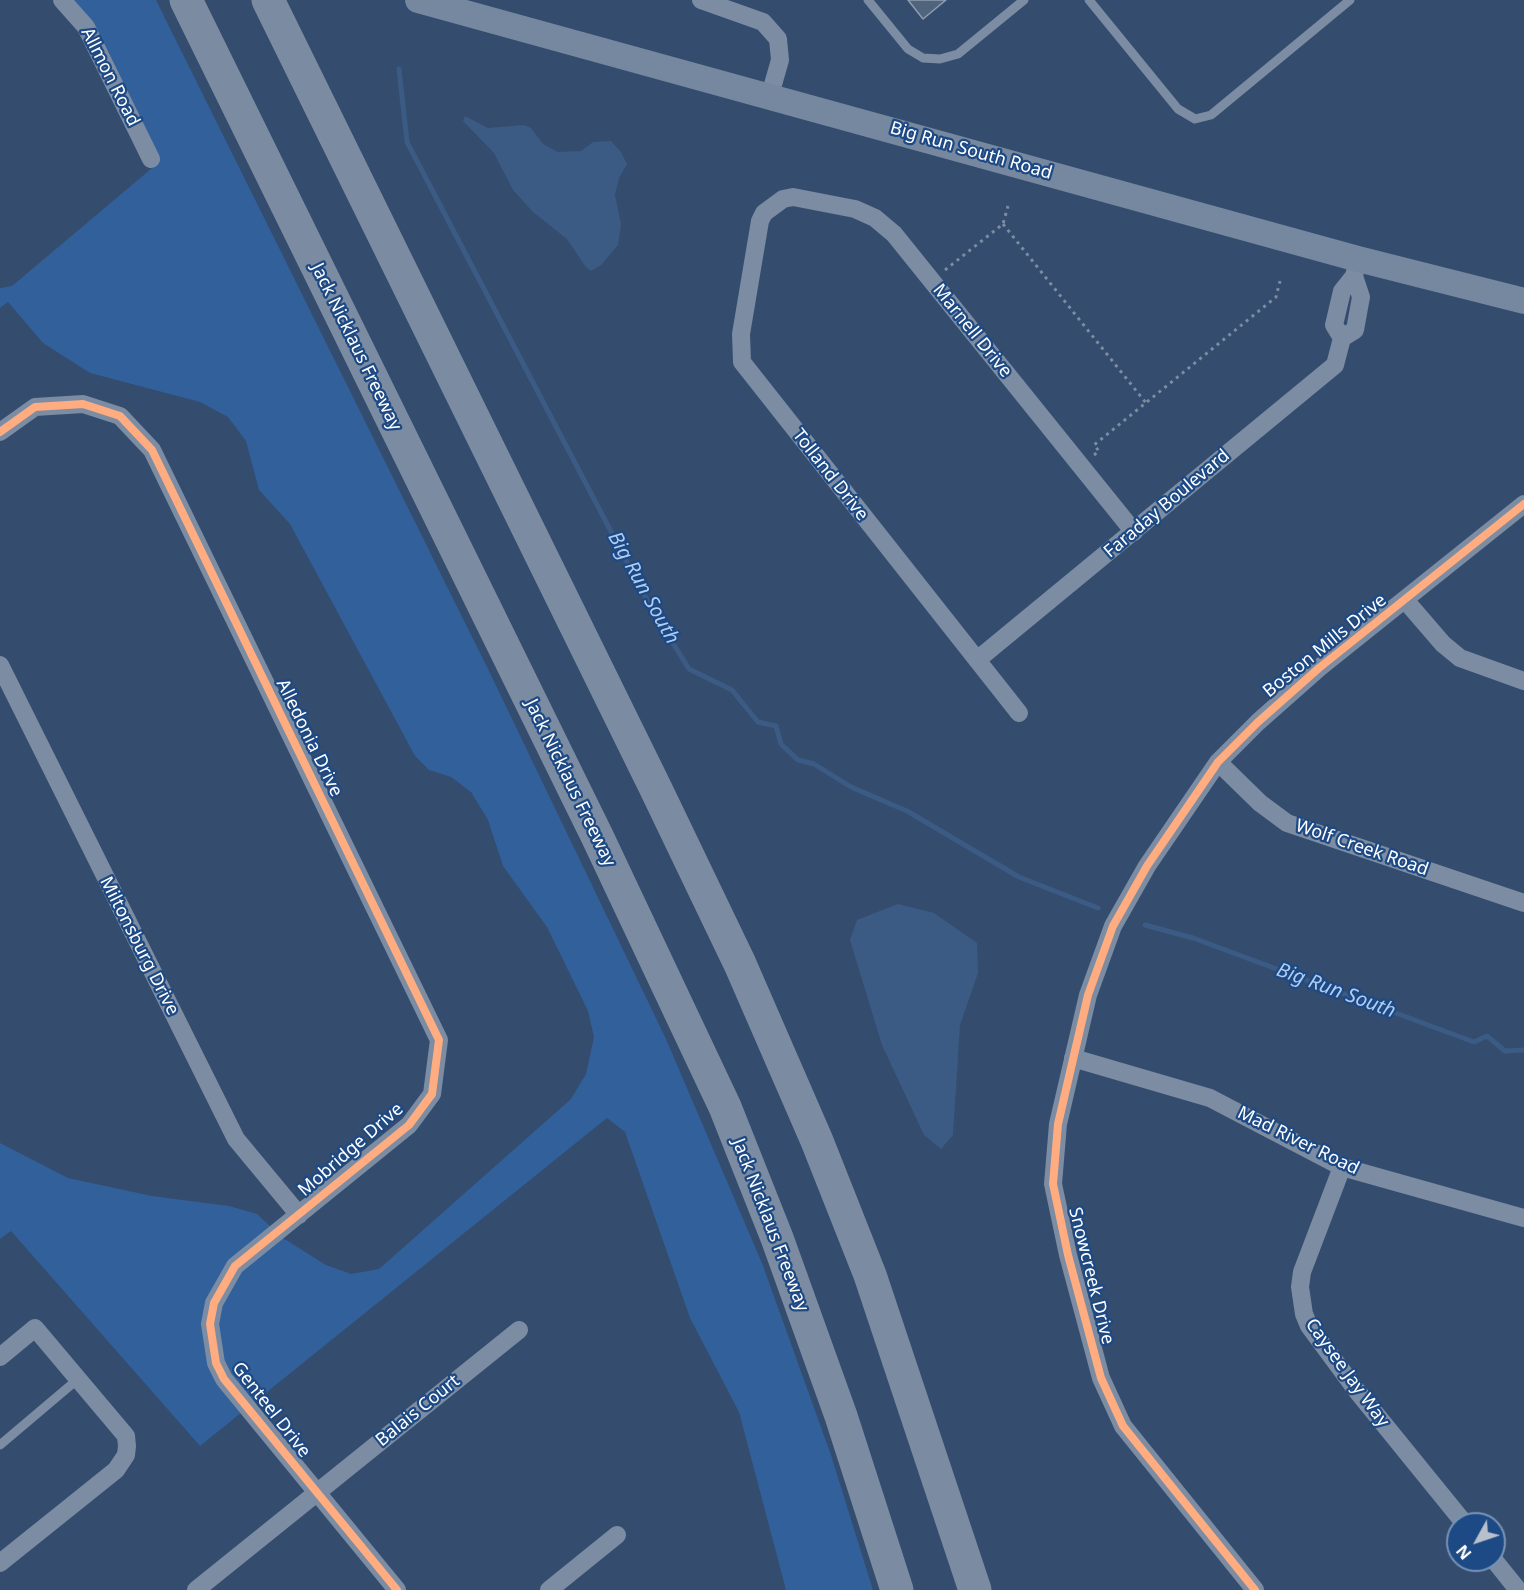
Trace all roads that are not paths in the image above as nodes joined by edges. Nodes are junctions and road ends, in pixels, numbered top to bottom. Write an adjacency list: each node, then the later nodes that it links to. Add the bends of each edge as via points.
1 (62, 0): 11 (street, Allmon Road, via 86,27)
2 (186, 0): 43 (highway, Jack Nicklaus Freeway, via 597,836 725,1107 841,1416)
3 (268, 0): 44 (highway, via 740,964 870,1275)
4 (418, 0): 10 (street, Big Run South Road)
5 (701, 0): 10 (street, via 763,21 778,39 780,60)
6 (868, 0): 7 (lane, via 908,49 923,58 940,59 958,54)
7 (1024, 0)
8 (1089, 0): 9 (lane, via 1178,109 1195,119 1211,115)
9 (1350, 0)
10 (770, 95): 13 (street, Big Run South Road)
11 (151, 159)
12 (771, 207): 17 (street, Marnell Drive, via 793,197 855,208 894,234); 19 (street, Tolland Drive, via 760,221 741,334 742,362)
13 (1356, 268): 14 (street, Big Run South Road); 17 (street, Faraday Boulevard, via 1361,297 1355,330 1342,338 1335,365)
14 (1524, 301)
15 (0, 432): 26 (street, Alledonia Drive, via 35,407 83,404 120,416 152,450)
16 (1524, 504): 18 (street, Boston Mills Drive)
17 (1134, 532): 19 (street, Faraday Boulevard)
18 (1405, 600): 21 (street, via 1460,658); 23 (street, Boston Mills Drive, via 1319,668)
19 (977, 660): 22 (street, Tolland Drive)
20 (0, 664): 29 (street, Miltonsburg Drive, via 236,1140)
21 (1524, 681)
22 (1019, 713)
23 (1218, 762): 24 (street, Wolf Creek Road, via 1260,803 1287,822); 25 (street, Boston Mills Drive, via 1147,866)
24 (1524, 903)
25 (1113, 926): 27 (street, Snowcreek Drive, via 1088,995)
26 (439, 1040): 29 (street, Mobridge Drive, via 432,1094 409,1125)
27 (1073, 1058): 28 (street, Mad River Road, via 1210,1098); 45 (street, Snowcreek Drive, via 1058,1124 1053,1184 1101,1378 1124,1426)
28 (1342, 1167): 30 (street, Mad River Road, via 1395,1185); 36 (street, Caysee Jay Way, via 1302,1272 1304,1314 1357,1391)
29 (299, 1215): 35 (street, Genteel Drive, via 236,1266 214,1303 210,1324 216,1363 224,1379)
30 (1524, 1218)
31 (519, 1330): 35 (street, Balais Court)
32 (0, 1357): 33 (street, via 35,1328)
33 (78, 1379): 34 (lane); 38 (street, via 126,1436 126,1455 116,1470)
34 (0, 1445)
35 (317, 1492): 40 (street, Balais Court); 41 (street, Genteel Drive)
36 (1455, 1512)
37 (617, 1535): 42 (street)
38 (0, 1563)
39 (1504, 1572): 46 (street)
40 (196, 1590)
41 (397, 1590)
42 (549, 1590)
43 (897, 1590)
44 (975, 1590)
45 (1255, 1590)
46 (1518, 1590)

